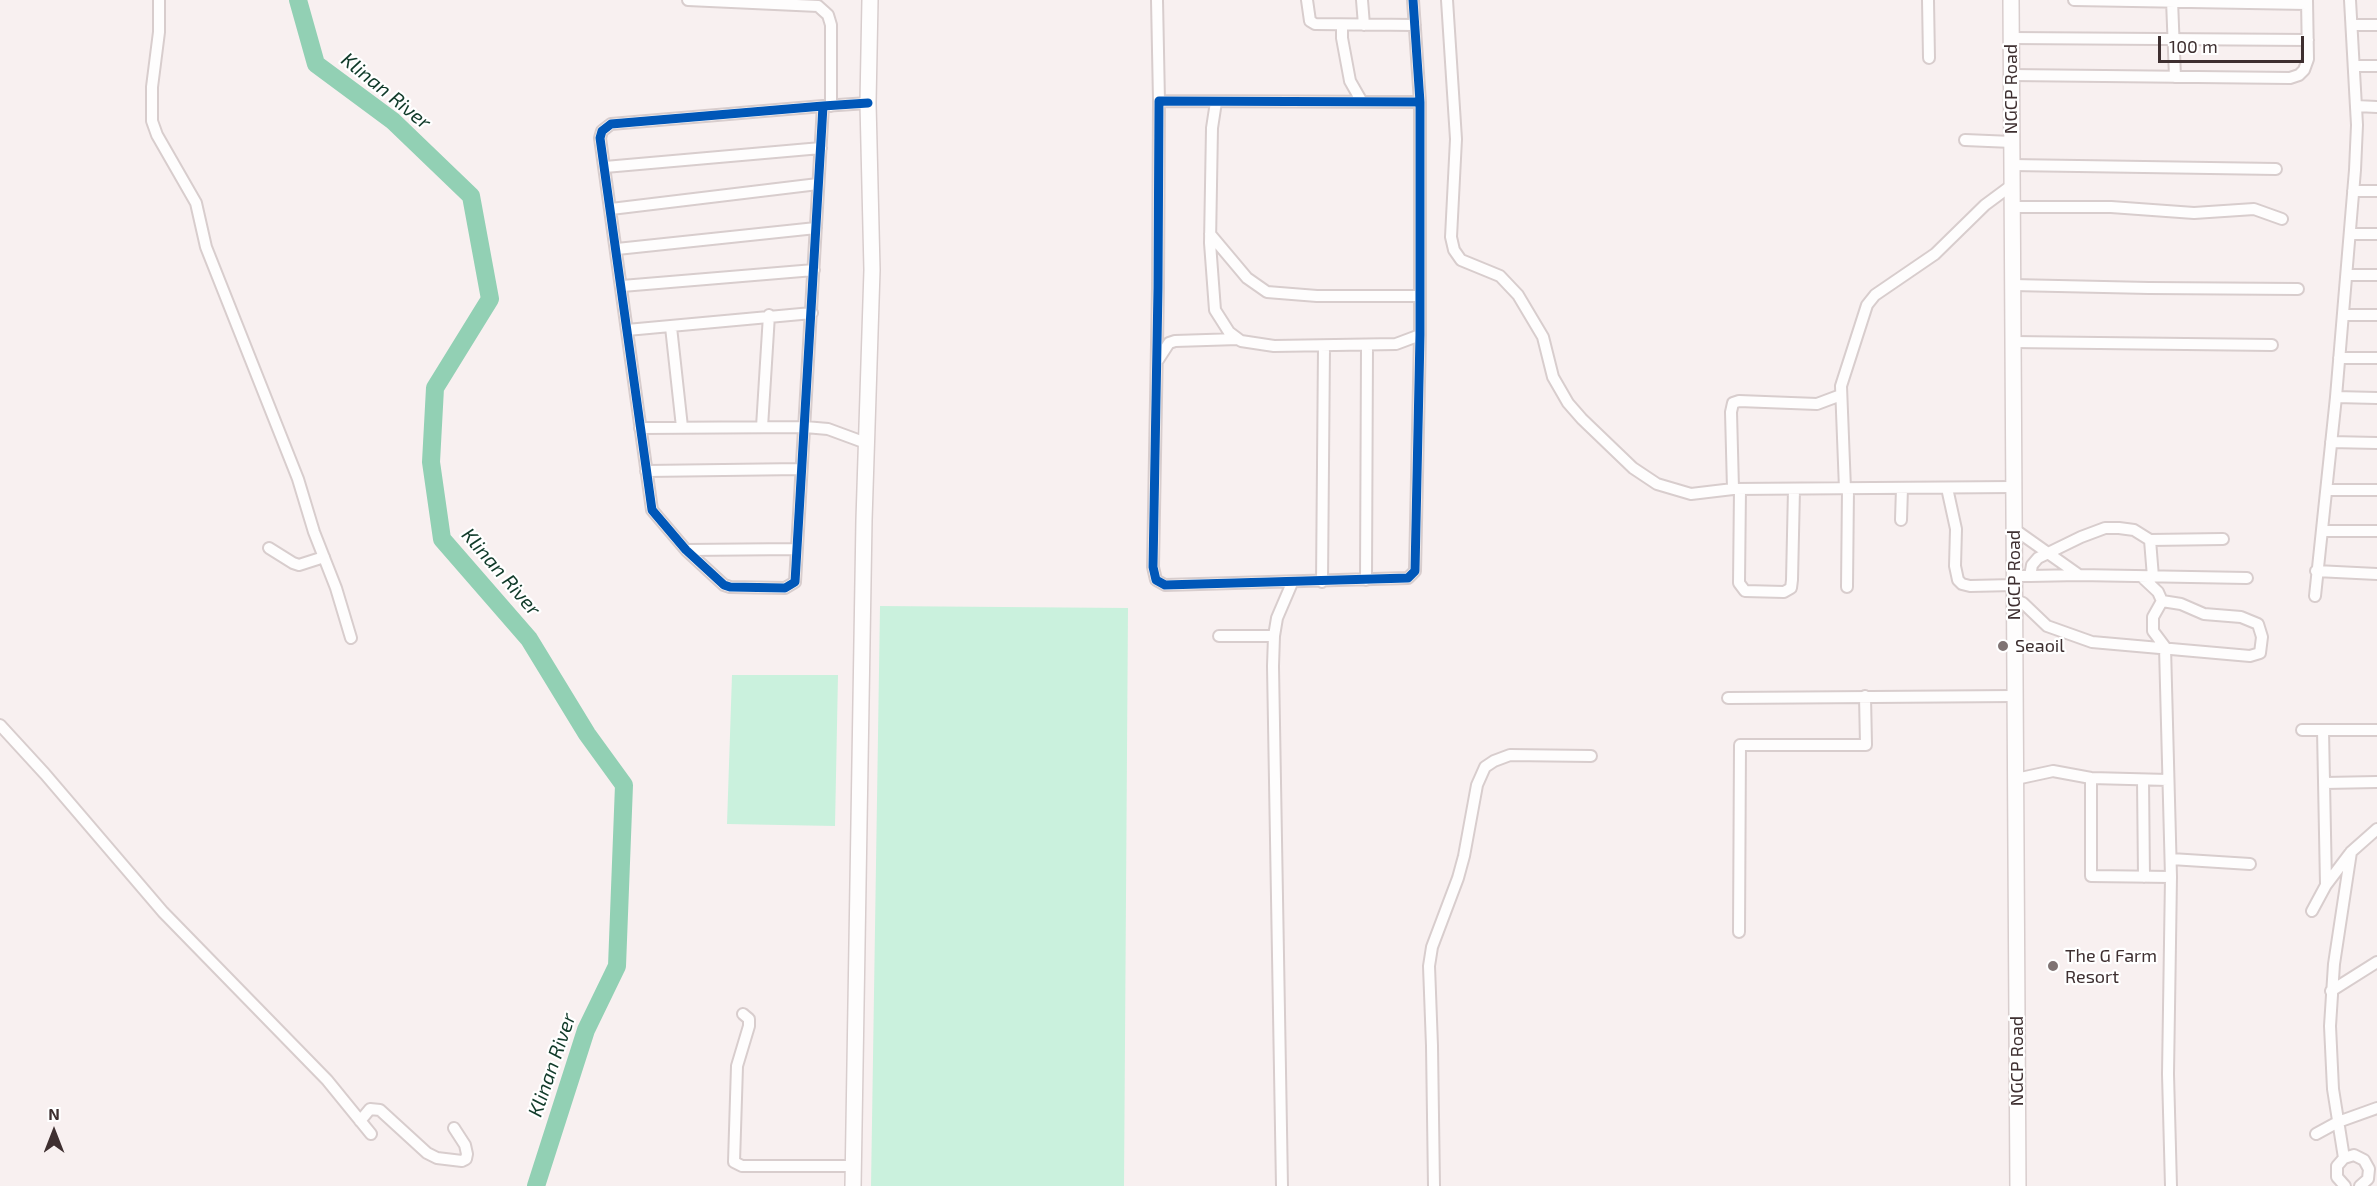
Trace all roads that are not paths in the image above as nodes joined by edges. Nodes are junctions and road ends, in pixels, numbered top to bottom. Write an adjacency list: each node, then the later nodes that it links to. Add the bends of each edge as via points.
1 (159, 0): 106 (street, via 152,121 195,204 210,260 298,479)
2 (688, 0): 33 (street, via 818,6 828,15 831,25)
3 (870, 0): 32 (street)
4 (1157, 0): 28 (street)
5 (1307, 0): 15 (street, via 1310,21)
6 (1362, 0): 16 (street)
7 (1413, 0): 17 (street)
8 (1447, 0): 91 (street, via 1456,139 1452,237 1456,255 1474,267 1500,276 1518,295 1543,337 1553,376 1568,403 1633,468 1681,493)
9 (1928, 0): 23 (street)
10 (2011, 0): 20 (street, NGCP Road)
11 (2074, 0): 12 (street)
12 (2172, 0): 14 (street); 21 (street)
13 (2350, 0): 18 (street)
14 (2307, 2): 22 (street)
15 (1342, 25): 16 (street); 30 (street, via 1350,81)
16 (1364, 25): 17 (street)
17 (1415, 25): 31 (street)
18 (2352, 25): 19 (street); 24 (street)
19 (2377, 25)
20 (2011, 38): 21 (street); 26 (street, NGCP Road)
21 (2174, 40): 22 (street); 27 (street)
22 (2308, 40): 27 (street, via 2304,70 2290,78)
23 (1929, 58)
24 (2354, 66): 25 (street); 34 (street)
25 (2377, 66)
26 (2011, 75): 27 (street); 37 (street, NGCP Road)
27 (2175, 77)
28 (1158, 101): 29 (street); 75 (street)
29 (1216, 102): 30 (street); 50 (street)
30 (1362, 102): 31 (street)
31 (1420, 102): 60 (street)
32 (868, 103): 33 (street); 84 (street, via 872,270)
33 (827, 106): 38 (street); 40 (street, via 611,124 600,138)
34 (2356, 106): 35 (street); 44 (street)
35 (2377, 107)
36 (1965, 140): 37 (street)
37 (2012, 142): 39 (street, NGCP Road)
38 (821, 148): 40 (street); 42 (street)
39 (2012, 165): 41 (street); 43 (street, NGCP Road)
40 (604, 167): 47 (street)
41 (2276, 169)
42 (818, 184): 47 (street); 49 (street)
43 (2012, 185): 46 (street, NGCP Road); 76 (street, via 1985,205 1935,254 1875,295 1860,323)
44 (2354, 190): 45 (street); 51 (street)
45 (2377, 191)
46 (2012, 207): 48 (street, via 2111,207 2194,213 2254,209); 57 (street, NGCP Road)
47 (611, 209): 53 (street)
48 (2282, 219)
49 (816, 228): 53 (street); 54 (street)
50 (1210, 234): 60 (street, via 1247,278 1267,292); 68 (street, via 1215,310)
51 (2350, 234): 52 (street); 55 (street)
52 (2377, 234)
53 (617, 249): 58 (street)
54 (814, 270): 58 (street); 61 (street)
55 (2347, 275): 56 (street); 63 (street)
56 (2377, 275)
57 (2013, 285): 59 (street); 69 (street, NGCP Road)
58 (622, 286): 66 (street)
59 (2298, 289)
60 (1419, 296): 67 (street)
61 (812, 313): 62 (street); 81 (street)
62 (769, 315): 65 (street); 80 (street)
63 (2343, 315): 64 (street); 73 (street)
64 (2377, 315)
65 (671, 327): 66 (street); 79 (street)
66 (627, 330): 82 (street)
67 (1419, 335): 72 (street, via 1396,344); 113 (street, via 1415,571 1408,578)
68 (1238, 339): 71 (street, via 1263,346); 75 (street, via 1175,341 1169,343)
69 (2013, 342): 70 (street); 88 (street, NGCP Road)
70 (2272, 345)
71 (1324, 346): 72 (street); 114 (street)
72 (1367, 346): 113 (street)
73 (2339, 358): 74 (street); 77 (street)
74 (2377, 358)
75 (1157, 361): 115 (street, via 1153,567 1156,580 1165,585)
76 (1841, 395): 91 (street, via 1817,404 1733,404); 93 (street)
77 (2336, 397): 78 (street); 83 (street)
78 (2377, 398)
79 (682, 427): 80 (street); 82 (street)
80 (762, 427): 81 (street)
81 (805, 427): 84 (street, via 828,429); 86 (street)
82 (640, 428): 87 (street)
83 (2331, 442): 85 (street); 94 (street)
84 (866, 443): 161 (street)
85 (2377, 443)
86 (801, 469): 87 (street); 103 (street)
87 (646, 471): 104 (street, via 651,510)
88 (2014, 487): 90 (street); 97 (street, NGCP Road)
89 (1902, 488): 90 (street); 93 (street); 96 (street)
90 (1947, 488): 117 (street, via 1956,529 1955,566 1959,580 1970,586)
91 (1737, 489): 92 (street); 92 (street, via 1739,584 1745,591 1784,591 1791,588 1792,580)
92 (1794, 489): 93 (street)
93 (1847, 489): 116 (street)
94 (2327, 490): 95 (street); 98 (street)
95 (2377, 490)
96 (1901, 520)
97 (2014, 529): 105 (street); 117 (street, NGCP Road)
98 (2322, 531): 99 (street); 107 (street)
99 (2377, 531)
100 (2223, 539): 101 (street)
101 (2150, 540): 105 (street, via 2129,528 2105,528); 111 (street)
102 (269, 548): 106 (street, via 299,565)
103 (797, 549): 104 (street); 104 (street, via 795,582 786,588 727,587)
104 (686, 550)
105 (2048, 552): 109 (street); 110 (street, via 2035,561)
106 (324, 557): 123 (street)
107 (2316, 571): 108 (street); 118 (street)
108 (2377, 574)
109 (2079, 575): 110 (street); 111 (street)
110 (2031, 576): 117 (street)
111 (2148, 578): 112 (street); 119 (street)
112 (2247, 578)
113 (1366, 580): 114 (street)
114 (1322, 582): 115 (street)
115 (1292, 583): 122 (street, via 1283,599)
116 (1847, 587)
117 (2015, 587): 124 (street, via 2023,603 2047,626 2092,642); 127 (street, NGCP Road)
118 (2315, 596)
119 (2162, 601): 120 (street, via 2153,617); 125 (street, via 2205,614 2241,617 2258,624 2262,637 2260,653 2250,656)
120 (2154, 635): 124 (street); 125 (street)
121 (1219, 636): 122 (street)
122 (1274, 636): 163 (street)
123 (351, 638)
124 (2142, 646): 125 (street)
125 (2165, 647): 137 (street)
126 (1864, 696): 127 (street); 128 (street); 148 (street, via 1866,745 1740,745)
127 (2015, 696): 135 (street, NGCP Road)
128 (1728, 698)
129 (0, 725): 153 (street, via 163,912 298,1049)
130 (2302, 730): 131 (street)
131 (2324, 730): 132 (street); 139 (street)
132 (2377, 730)
133 (1591, 756): 164 (street, via 1510,755 1485,766 1476,784 1464,856 1429,966)
134 (2091, 778): 135 (street, via 2053,771); 136 (street); 144 (street, via 2091,876)
135 (2016, 779): 165 (street, NGCP Road)
136 (2143, 780): 137 (street); 144 (street)
137 (2168, 780): 142 (street)
138 (2377, 782): 139 (street)
139 (2325, 783): 146 (street)
140 (2377, 829): 141 (street)
141 (2351, 852): 146 (street); 150 (street)
142 (2171, 859): 143 (street); 145 (street)
143 (2250, 864)
144 (2144, 877): 145 (street)
145 (2171, 877): 166 (street)
146 (2326, 885): 147 (street)
147 (2312, 911)
148 (1739, 932)
149 (2377, 962): 150 (street)
150 (2331, 991): 154 (street, via 2333,1089)
151 (743, 1014): 161 (street, via 749,1026 738,1058 734,1162 752,1167)
152 (2377, 1108): 154 (street)
153 (360, 1120): 155 (street, via 370,1109 381,1110 428,1153 462,1161 467,1154 465,1144); 156 (street)
154 (2338, 1122): 157 (street); 159 (street)
155 (454, 1128)
156 (371, 1134)
157 (2316, 1134)
158 (2377, 1156): 160 (street)
159 (2344, 1158): 160 (street, via 2354,1155); 167 (street, via 2337,1177)
160 (2364, 1160): 168 (street, via 2369,1174)
161 (853, 1166): 162 (street)
162 (853, 1186)
163 (1282, 1186)
164 (1434, 1186)
165 (2018, 1186)
166 (2171, 1186)
167 (2345, 1186)
168 (2360, 1186)

